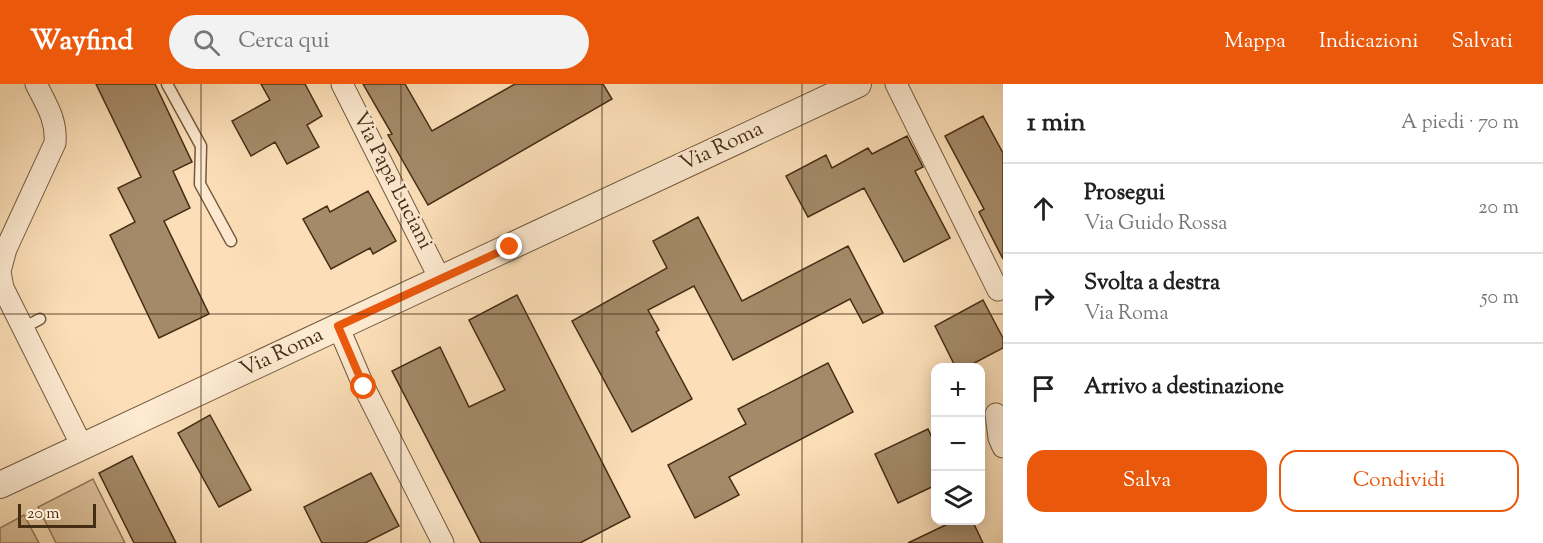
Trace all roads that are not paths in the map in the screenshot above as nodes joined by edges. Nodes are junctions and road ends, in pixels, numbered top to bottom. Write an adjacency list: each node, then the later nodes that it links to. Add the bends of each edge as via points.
1 (36, 84): 7 (street, via 52,114 55,143)
2 (167, 84): 6 (lane, via 201,146 200,184)
3 (342, 84): 9 (street, Via Papa Luciani)
4 (858, 84): 9 (street, Via Roma)
5 (896, 84): 10 (street)
6 (231, 242)
7 (3, 248): 8 (street)
8 (0, 272): 13 (street, via 3,288 32,324)
9 (440, 279): 11 (street, Via Roma)
10 (998, 290)
11 (338, 326): 13 (street, Via Roma); 16 (street, via 364,387)
12 (996, 414): 14 (street)
13 (82, 446): 15 (street, Via Roma)
14 (1003, 447)
15 (0, 485)
16 (443, 543)

